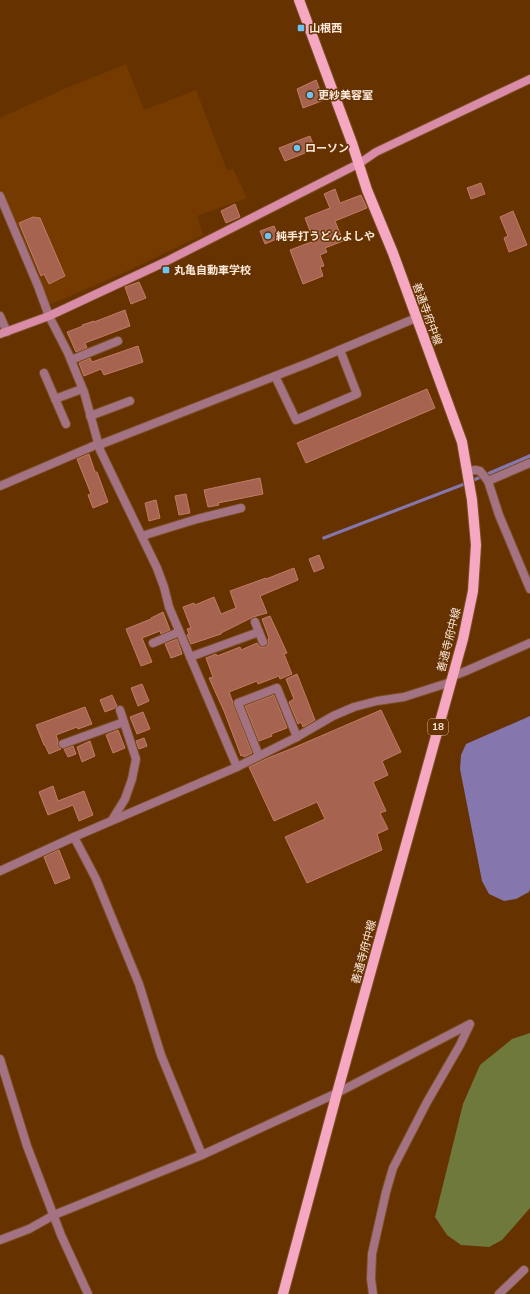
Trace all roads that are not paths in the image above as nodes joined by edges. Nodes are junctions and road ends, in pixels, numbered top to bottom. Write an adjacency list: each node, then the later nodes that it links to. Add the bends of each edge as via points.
1 (299, 0): 3 (main road, 善通寺府中線 / 18)
2 (530, 79): 3 (street, via 382,149)
3 (360, 163): 6 (street, via 165,262); 7 (main road, 善通寺府中線 / 18, via 367,190)
4 (0, 196): 6 (street)
5 (0, 316): 8 (street)
6 (49, 316): 8 (street); 11 (street)
7 (416, 318): 10 (street); 21 (main road, 善通寺府中線 / 18, via 462,442)
8 (3, 333)
9 (118, 341): 11 (street)
10 (340, 350): 13 (street); 13 (street, via 357,394 296,420)
11 (70, 360): 14 (street)
12 (44, 373): 15 (street)
13 (275, 376): 19 (street)
14 (82, 389): 15 (street); 17 (street)
15 (55, 399): 18 (street)
16 (130, 401): 17 (street)
17 (90, 416): 19 (street)
18 (66, 424)
19 (98, 444): 23 (street); 25 (street)
20 (530, 463): 22 (street)
21 (468, 471): 22 (street, via 480,471); 34 (main road, 善通寺府中線 / 18, via 476,545 475,567 469,613)
22 (488, 482): 26 (street, via 498,515)
23 (0, 486)
24 (241, 508): 25 (street)
25 (142, 536): 28 (street, via 157,568)
26 (530, 589)
27 (255, 622): 29 (street)
28 (180, 632): 31 (street); 33 (street)
29 (259, 632): 30 (street); 33 (street)
30 (263, 642)
31 (153, 643)
32 (530, 643): 34 (street)
33 (190, 658): 40 (street)
34 (452, 679): 37 (street, via 404,697 354,707); 45 (main road, 善通寺府中線 / 18)
35 (120, 710): 36 (street)
36 (124, 722): 38 (street); 41 (street, via 136,759 125,799)
37 (297, 737): 39 (street); 39 (street, via 277,688 238,703)
38 (63, 744)
39 (259, 756): 40 (street)
40 (237, 767): 41 (street)
41 (112, 820): 42 (street)
42 (74, 837): 43 (street); 46 (street, via 96,879 139,984 161,1056)
43 (0, 870)
44 (0, 1059): 47 (street, via 27,1146)
45 (337, 1094): 46 (street); 51 (main road, 善通寺府中線 / 18); 52 (street, via 470,1024 393,1168 372,1254)
46 (202, 1155): 47 (street)
47 (54, 1215): 48 (street, via 29,1229); 50 (street)
48 (0, 1240)
49 (524, 1270): 53 (street)
50 (88, 1294)
51 (283, 1294)
52 (373, 1294)
53 (499, 1294)

